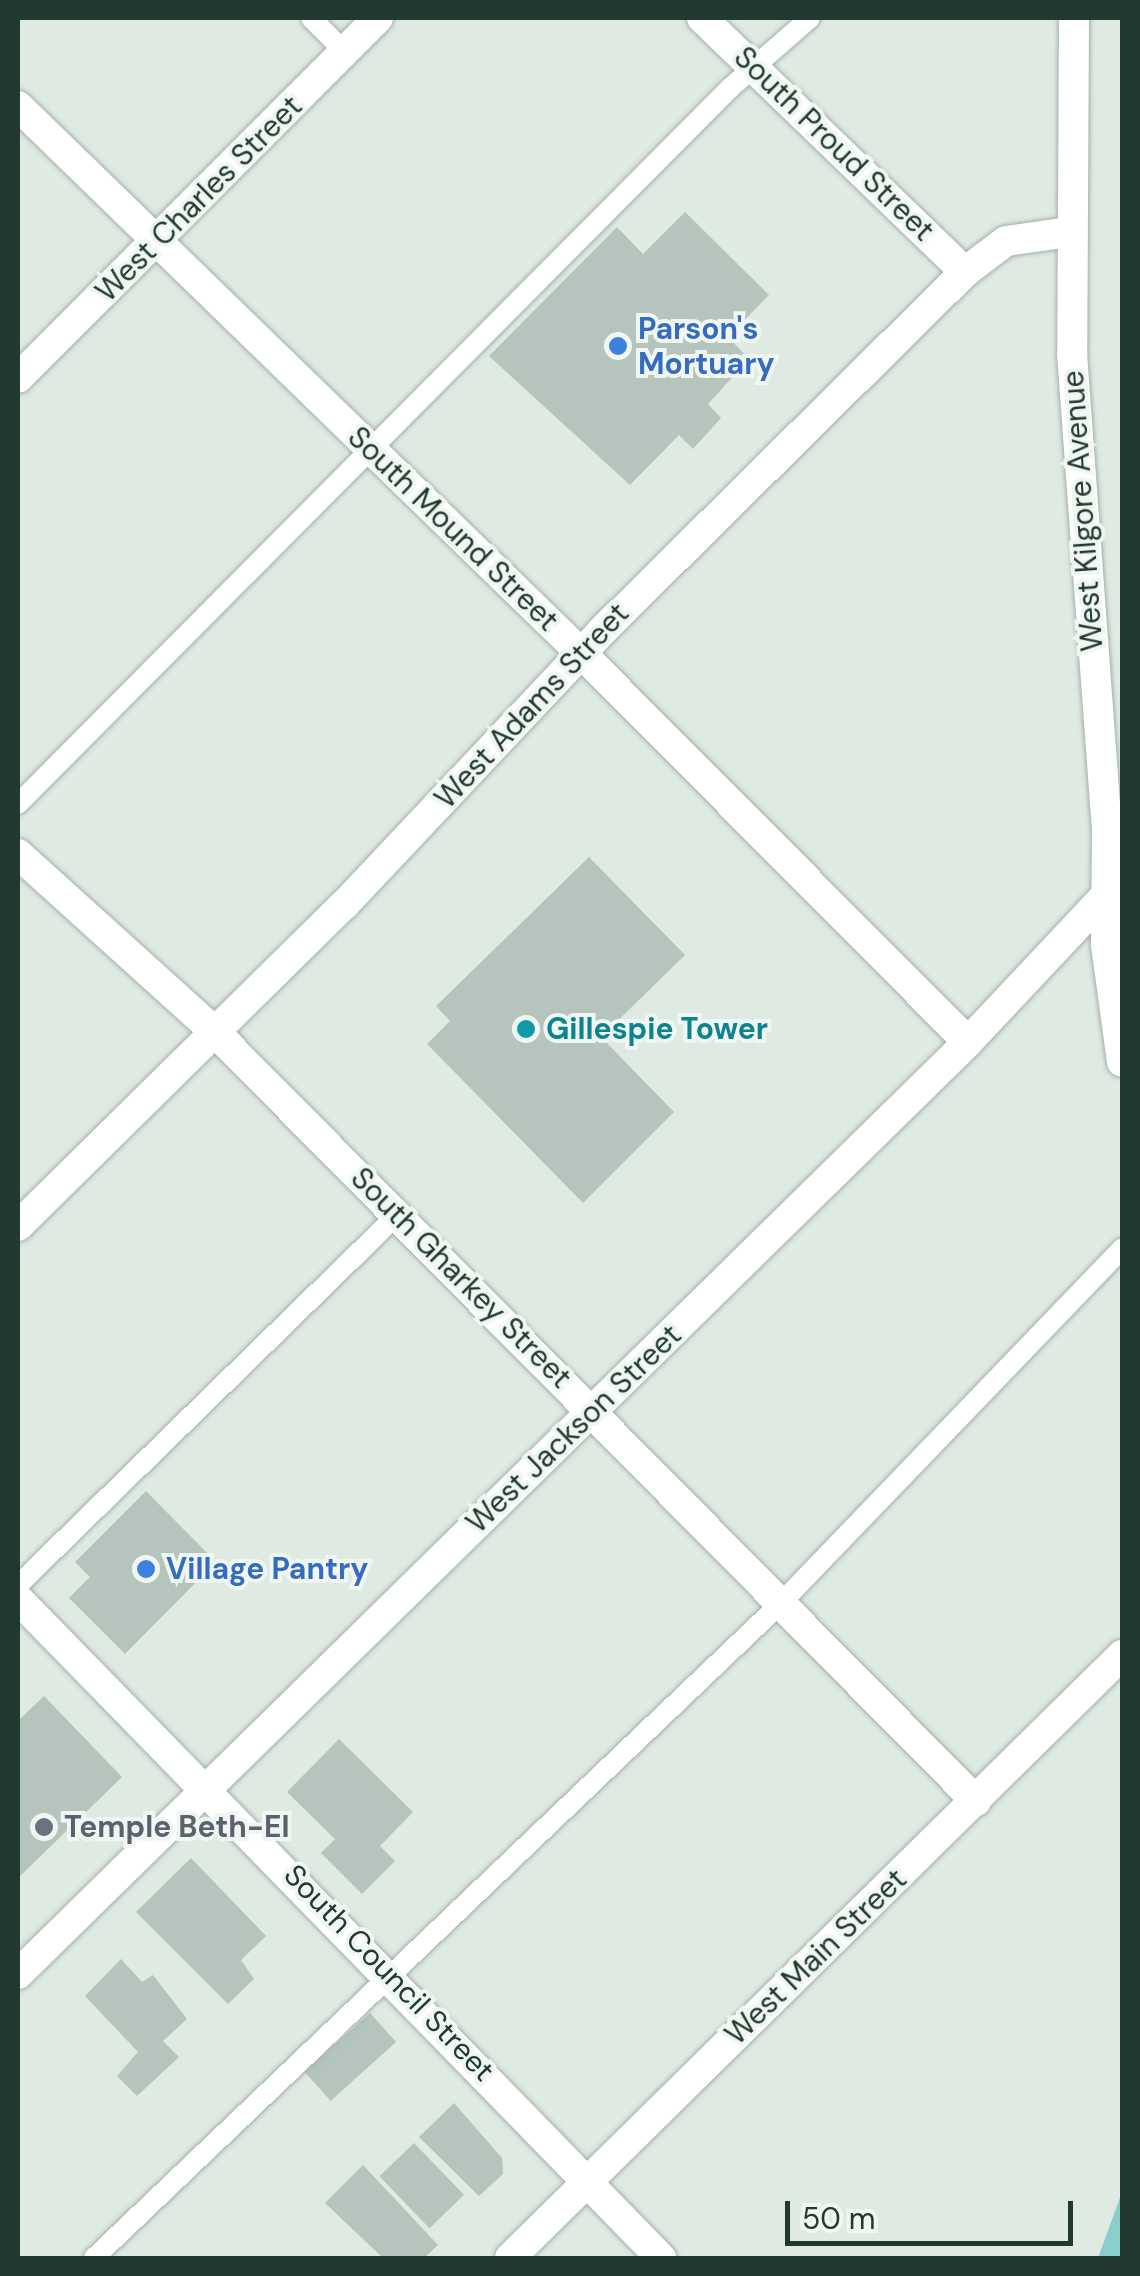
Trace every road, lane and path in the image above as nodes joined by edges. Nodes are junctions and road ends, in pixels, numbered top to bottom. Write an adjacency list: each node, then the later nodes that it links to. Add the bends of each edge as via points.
1 (311, 18): 6 (lane)
2 (378, 18): 6 (street, West Charles Street)
3 (702, 18): 7 (street, South Proud Street)
4 (810, 18): 7 (lane)
5 (1074, 18): 9 (street, West Kilgore Avenue)
6 (345, 52): 10 (street, West Charles Street)
7 (755, 65): 11 (street, South Proud Street); 13 (lane)
8 (18, 106): 10 (street, South Mound Street)
9 (1070, 232): 11 (street, West Adams Street, via 1006,241); 17 (street, West Kilgore Avenue, via 1072,354)
10 (157, 243): 12 (street, West Charles Street); 13 (street, South Mound Street)
11 (964, 272): 14 (street, West Adams Street)
12 (18, 378)
13 (369, 450): 14 (street, South Mound Street); 15 (lane)
14 (582, 654): 18 (street, West Adams Street); 19 (street, South Mound Street)
15 (18, 804)
16 (18, 854): 18 (street, South Gharkey Street)
17 (1115, 885): 19 (street, West Jackson Street); 20 (street, West Kilgore Avenue, via 1106,945)
18 (215, 1032): 21 (street, South Gharkey Street); 22 (street, West Adams Street)
19 (968, 1042): 24 (street, West Jackson Street)
20 (1122, 1062)
21 (398, 1214): 24 (street, South Gharkey Street); 25 (lane)
22 (18, 1226)
23 (1122, 1249): 27 (lane)
24 (593, 1411): 27 (street, South Gharkey Street); 29 (street, West Jackson Street)
25 (18, 1585)
26 (18, 1598): 29 (street, South Council Street)
27 (781, 1602): 30 (street, South Gharkey Street); 32 (lane)
28 (1122, 1655): 30 (street, West Main Street)
29 (206, 1786): 31 (street, West Jackson Street); 32 (street, South Council Street)
30 (976, 1800): 33 (street, West Main Street)
31 (18, 1972)
32 (391, 1976): 33 (street, South Council Street); 34 (lane)
33 (586, 2182): 35 (street, West Main Street); 36 (street, South Council Street)
34 (94, 2258)
35 (510, 2258)
36 (661, 2258)

